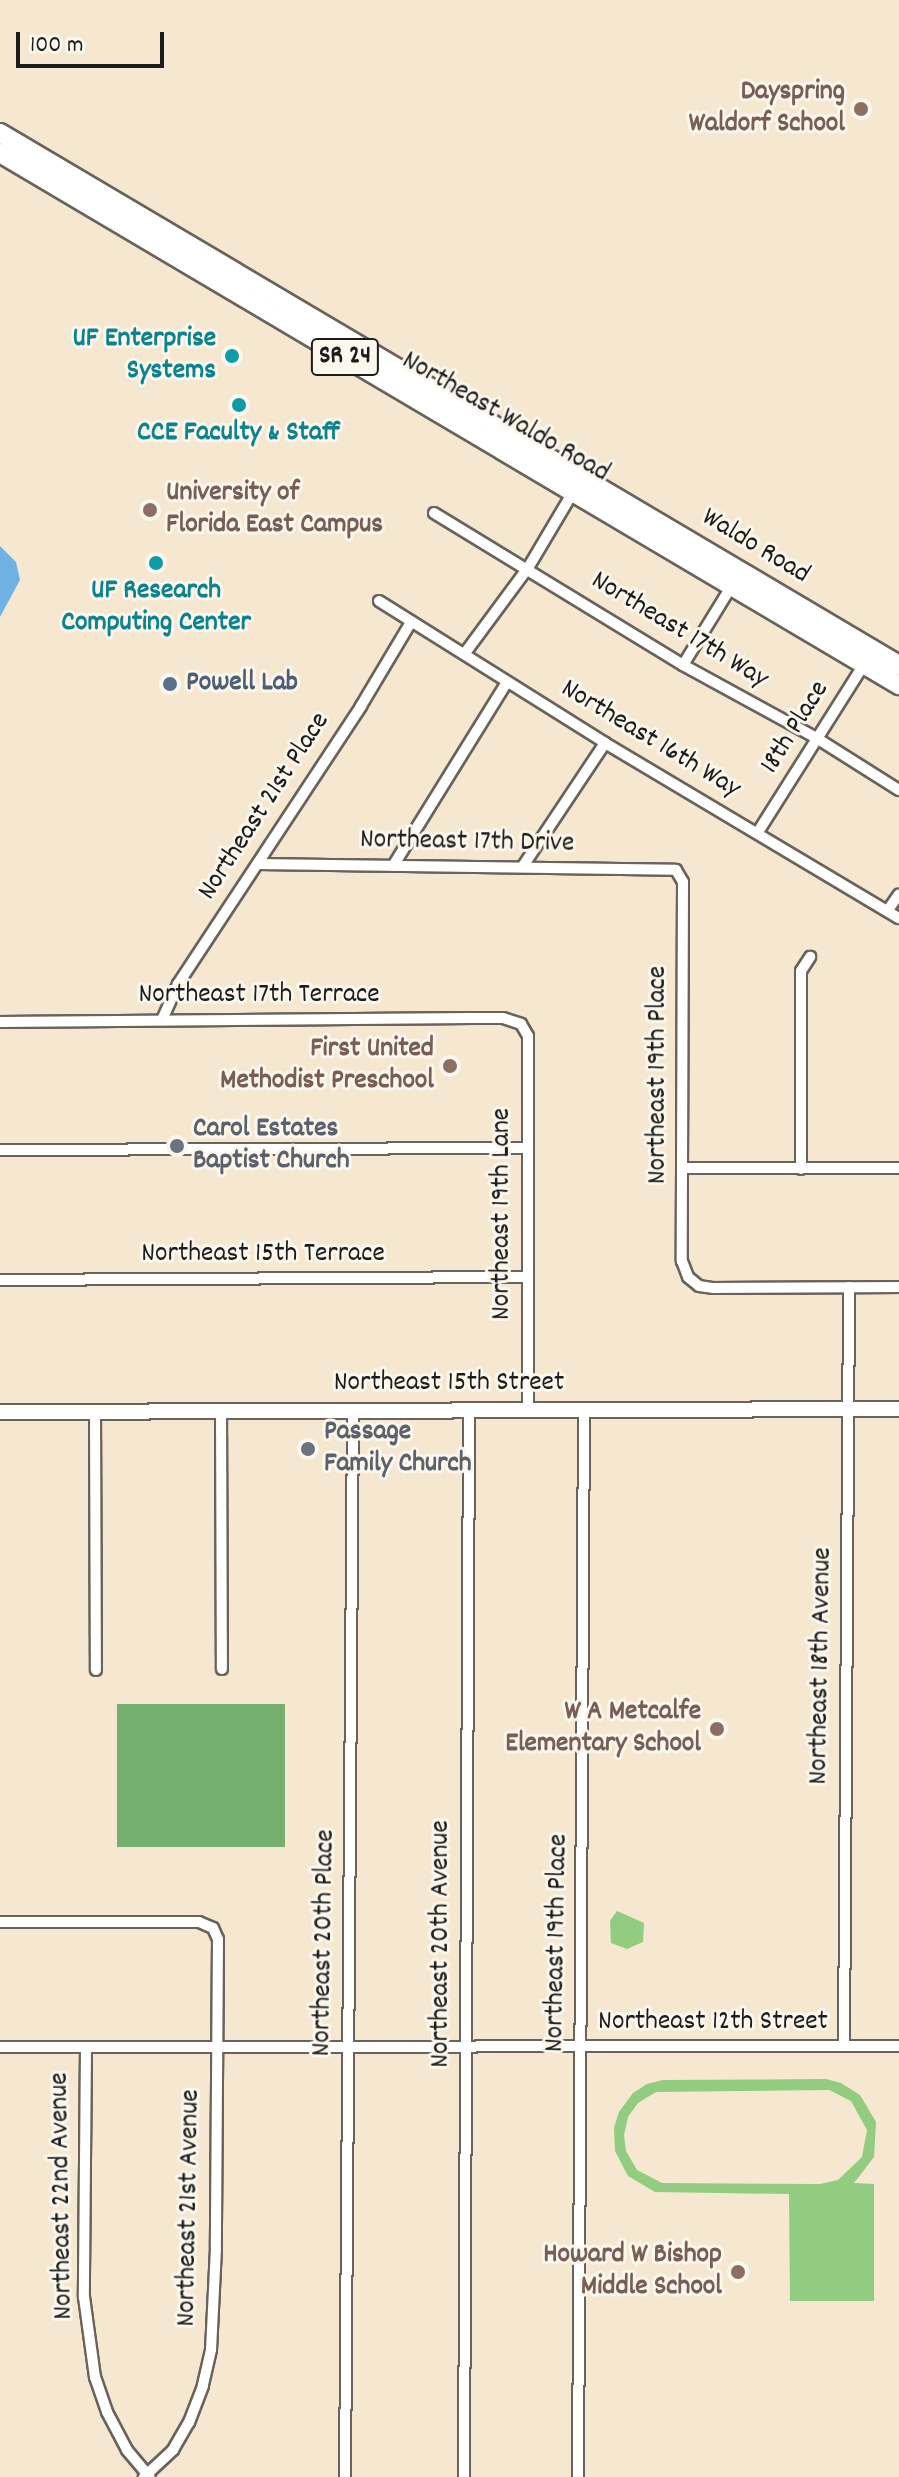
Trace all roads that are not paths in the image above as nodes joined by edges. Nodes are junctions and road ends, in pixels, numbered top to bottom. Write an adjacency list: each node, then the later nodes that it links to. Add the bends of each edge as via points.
1 (0, 133): 3 (highway, Northeast Waldo Road / SR 24)
2 (0, 153): 3 (highway, Northeast Waldo Road / SR 24)
3 (120, 214): 4 (highway, Northeast Waldo Road / SR 24)
4 (578, 483): 6 (street); 7 (highway, Waldo Road / SR 24)
5 (434, 513): 6 (street, Northeast 17th Way)
6 (528, 568): 10 (street); 12 (street, Northeast 17th Way)
7 (737, 578): 11 (highway, Waldo Road / SR 24); 12 (street)
8 (379, 601): 9 (street, Northeast 16th Way)
9 (411, 622): 10 (street, Northeast 16th Way); 20 (street, Northeast 21st Place)
10 (465, 653): 14 (street, Northeast 16th Way)
11 (868, 656): 13 (highway, Waldo Road / SR 24); 15 (highway, SR 24); 16 (street, 18th Place)
12 (683, 665): 16 (street, Northeast 17th Way)
13 (899, 665)
14 (507, 682): 17 (street, Northeast 16th Way); 21 (street)
15 (899, 685)
16 (818, 739): 18 (street, Northeast 17th Way); 19 (street, 18th Place)
17 (605, 743): 19 (street, Northeast 16th Way); 22 (street)
18 (899, 790)
19 (758, 832): 25 (street, Northeast 16th Way)
20 (258, 864): 21 (street, Northeast 17th Drive); 28 (street, Northeast 21st Place, via 178,984)
21 (393, 866): 22 (street, Northeast 17th Drive)
22 (523, 866): 23 (street, Northeast 17th Drive)
23 (676, 870): 33 (street, Northeast 19th Place, via 683,882)
24 (899, 894): 25 (street)
25 (888, 910): 26 (street, Northeast 16th Way)
26 (899, 918)
27 (810, 957): 35 (street, via 801,971)
28 (162, 1020): 29 (street, Northeast 17th Terrace); 30 (street, Northeast 17th Terrace, via 503,1018)
29 (0, 1022)
30 (518, 1023): 31 (street, Northeast 19th Lane, via 528,1036)
31 (527, 1148): 32 (street); 36 (street, Northeast 19th Lane)
32 (0, 1150)
33 (683, 1168): 35 (street); 38 (street, Northeast 19th Place, via 682,1261 699,1286)
34 (899, 1168): 35 (street)
35 (801, 1169)
36 (526, 1277): 37 (street, Northeast 15th Terrace); 43 (street, Northeast 19th Lane)
37 (0, 1280)
38 (849, 1287): 39 (street); 45 (street, Northeast 18th Avenue)
39 (899, 1287)
40 (221, 1409): 42 (street, Northeast 15th Street); 48 (street, Northeast 15th Street); 49 (street)
41 (899, 1409): 45 (street, Northeast 15th Street)
42 (353, 1410): 46 (street, Northeast 15th Street); 57 (street, Northeast 20th Place)
43 (528, 1410): 44 (street, Northeast 15th Street); 46 (street, Northeast 15th Street)
44 (584, 1410): 45 (street, Northeast 15th Street); 59 (street, Northeast 19th Place)
45 (849, 1410): 52 (street, Northeast 18th Avenue)
46 (469, 1411): 58 (street, Northeast 20th Avenue)
47 (0, 1412): 48 (street, Northeast 15th Street)
48 (95, 1412): 50 (street)
49 (222, 1669)
50 (96, 1670)
51 (0, 1922): 56 (street, Northeast 21st Avenue, via 209,1926 218,1939)
52 (844, 2046): 53 (street, Northeast 12th Street); 59 (street, Northeast 12th Street)
53 (899, 2046)
54 (0, 2047): 55 (street, Northeast 12th Street)
55 (86, 2047): 56 (street, Northeast 12th Street); 60 (street, Northeast 22nd Avenue, via 88,2332 107,2412)
56 (217, 2047): 57 (street, Northeast 12th Street); 60 (street, Northeast 21st Avenue, via 211,2350 189,2422 173,2450)
57 (348, 2048): 58 (street, Northeast 12th Street); 61 (street, Northeast 20th Place)
58 (466, 2048): 59 (street, Northeast 12th Street); 62 (street, Northeast 20th Avenue)
59 (580, 2048): 63 (street, Northeast 19th Place)
60 (147, 2476)
61 (345, 2477)
62 (464, 2477)
63 (578, 2477)

